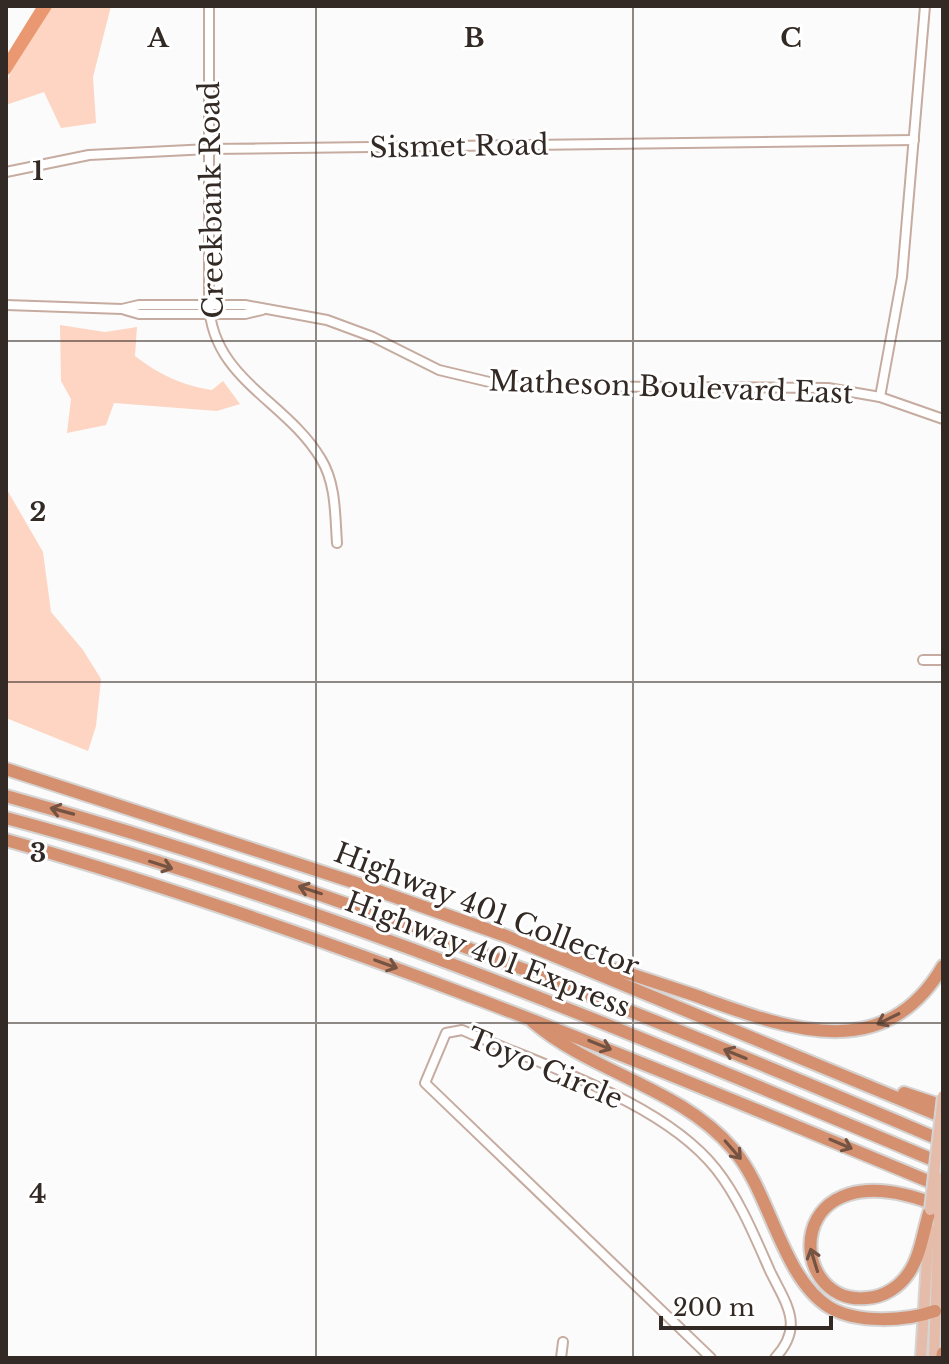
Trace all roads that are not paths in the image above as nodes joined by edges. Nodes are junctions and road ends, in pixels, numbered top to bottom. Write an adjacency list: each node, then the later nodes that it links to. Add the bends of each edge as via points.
1 (209, 6): 4 (street, Creekbank Road)
2 (925, 6): 3 (street)
3 (914, 140): 4 (street, Sismet Road); 8 (street, via 902,277)
4 (209, 149): 5 (street, Sismet Road, via 89,155); 7 (street, Creekbank Road)
5 (6, 172)
6 (6, 305): 7 (street, Matheson Boulevard East, via 139,314)
7 (210, 309): 8 (street, Matheson Boulevard East, via 263,310 351,327 439,370 506,386 809,388); 10 (street, Creekbank Road, via 213,337 225,357 321,458 334,497)
8 (880, 397): 9 (street, Matheson Boulevard East)
9 (943, 419)
10 (337, 543)
11 (923, 660): 12 (street)
12 (943, 660)
13 (6, 769): 17 (highway, Highway 401 Collector)
14 (6, 796): 24 (highway, Highway 401 Express, one-way to 14, via 344,901)
15 (6, 818): 25 (highway, Highway 401 Express, one-way to 25, via 342,923 566,1007)
16 (6, 840): 19 (highway, one-way to 19, via 260,919)
17 (506, 936): 18 (highway, one-way to 17, via 915,1003 890,1020 860,1031 821,1032 771,1022); 20 (highway, Highway 401 Collector)
18 (943, 966)
19 (527, 1017): 27 (highway, one-way to 27); 29 (highway, one-way to 29, via 552,1038 681,1107 732,1147 747,1167 799,1275 829,1307 869,1318)
20 (882, 1091): 22 (highway); 23 (highway, Highway 401 Collector)
21 (943, 1096): 28 (main road, bridge)
22 (943, 1106)
23 (943, 1117)
24 (943, 1141)
25 (943, 1164)
26 (943, 1177): 28 (main road, bridge)
27 (943, 1187)
28 (938, 1211): 28 (highway, one-way to 28, via 915,1263 888,1292 848,1298 816,1271 811,1234 819,1213 835,1200 862,1190 901,1191); 29 (main road)
29 (929, 1313): 34 (main road); 35 (main road)
30 (563, 1342): 31 (street)
31 (561, 1358)
32 (711, 1358): 33 (street, Toyo Circle, via 425,1083 446,1033 462,1030 648,1112 697,1149 729,1190 791,1316 788,1343)
33 (775, 1358)
34 (921, 1358)
35 (934, 1358)

